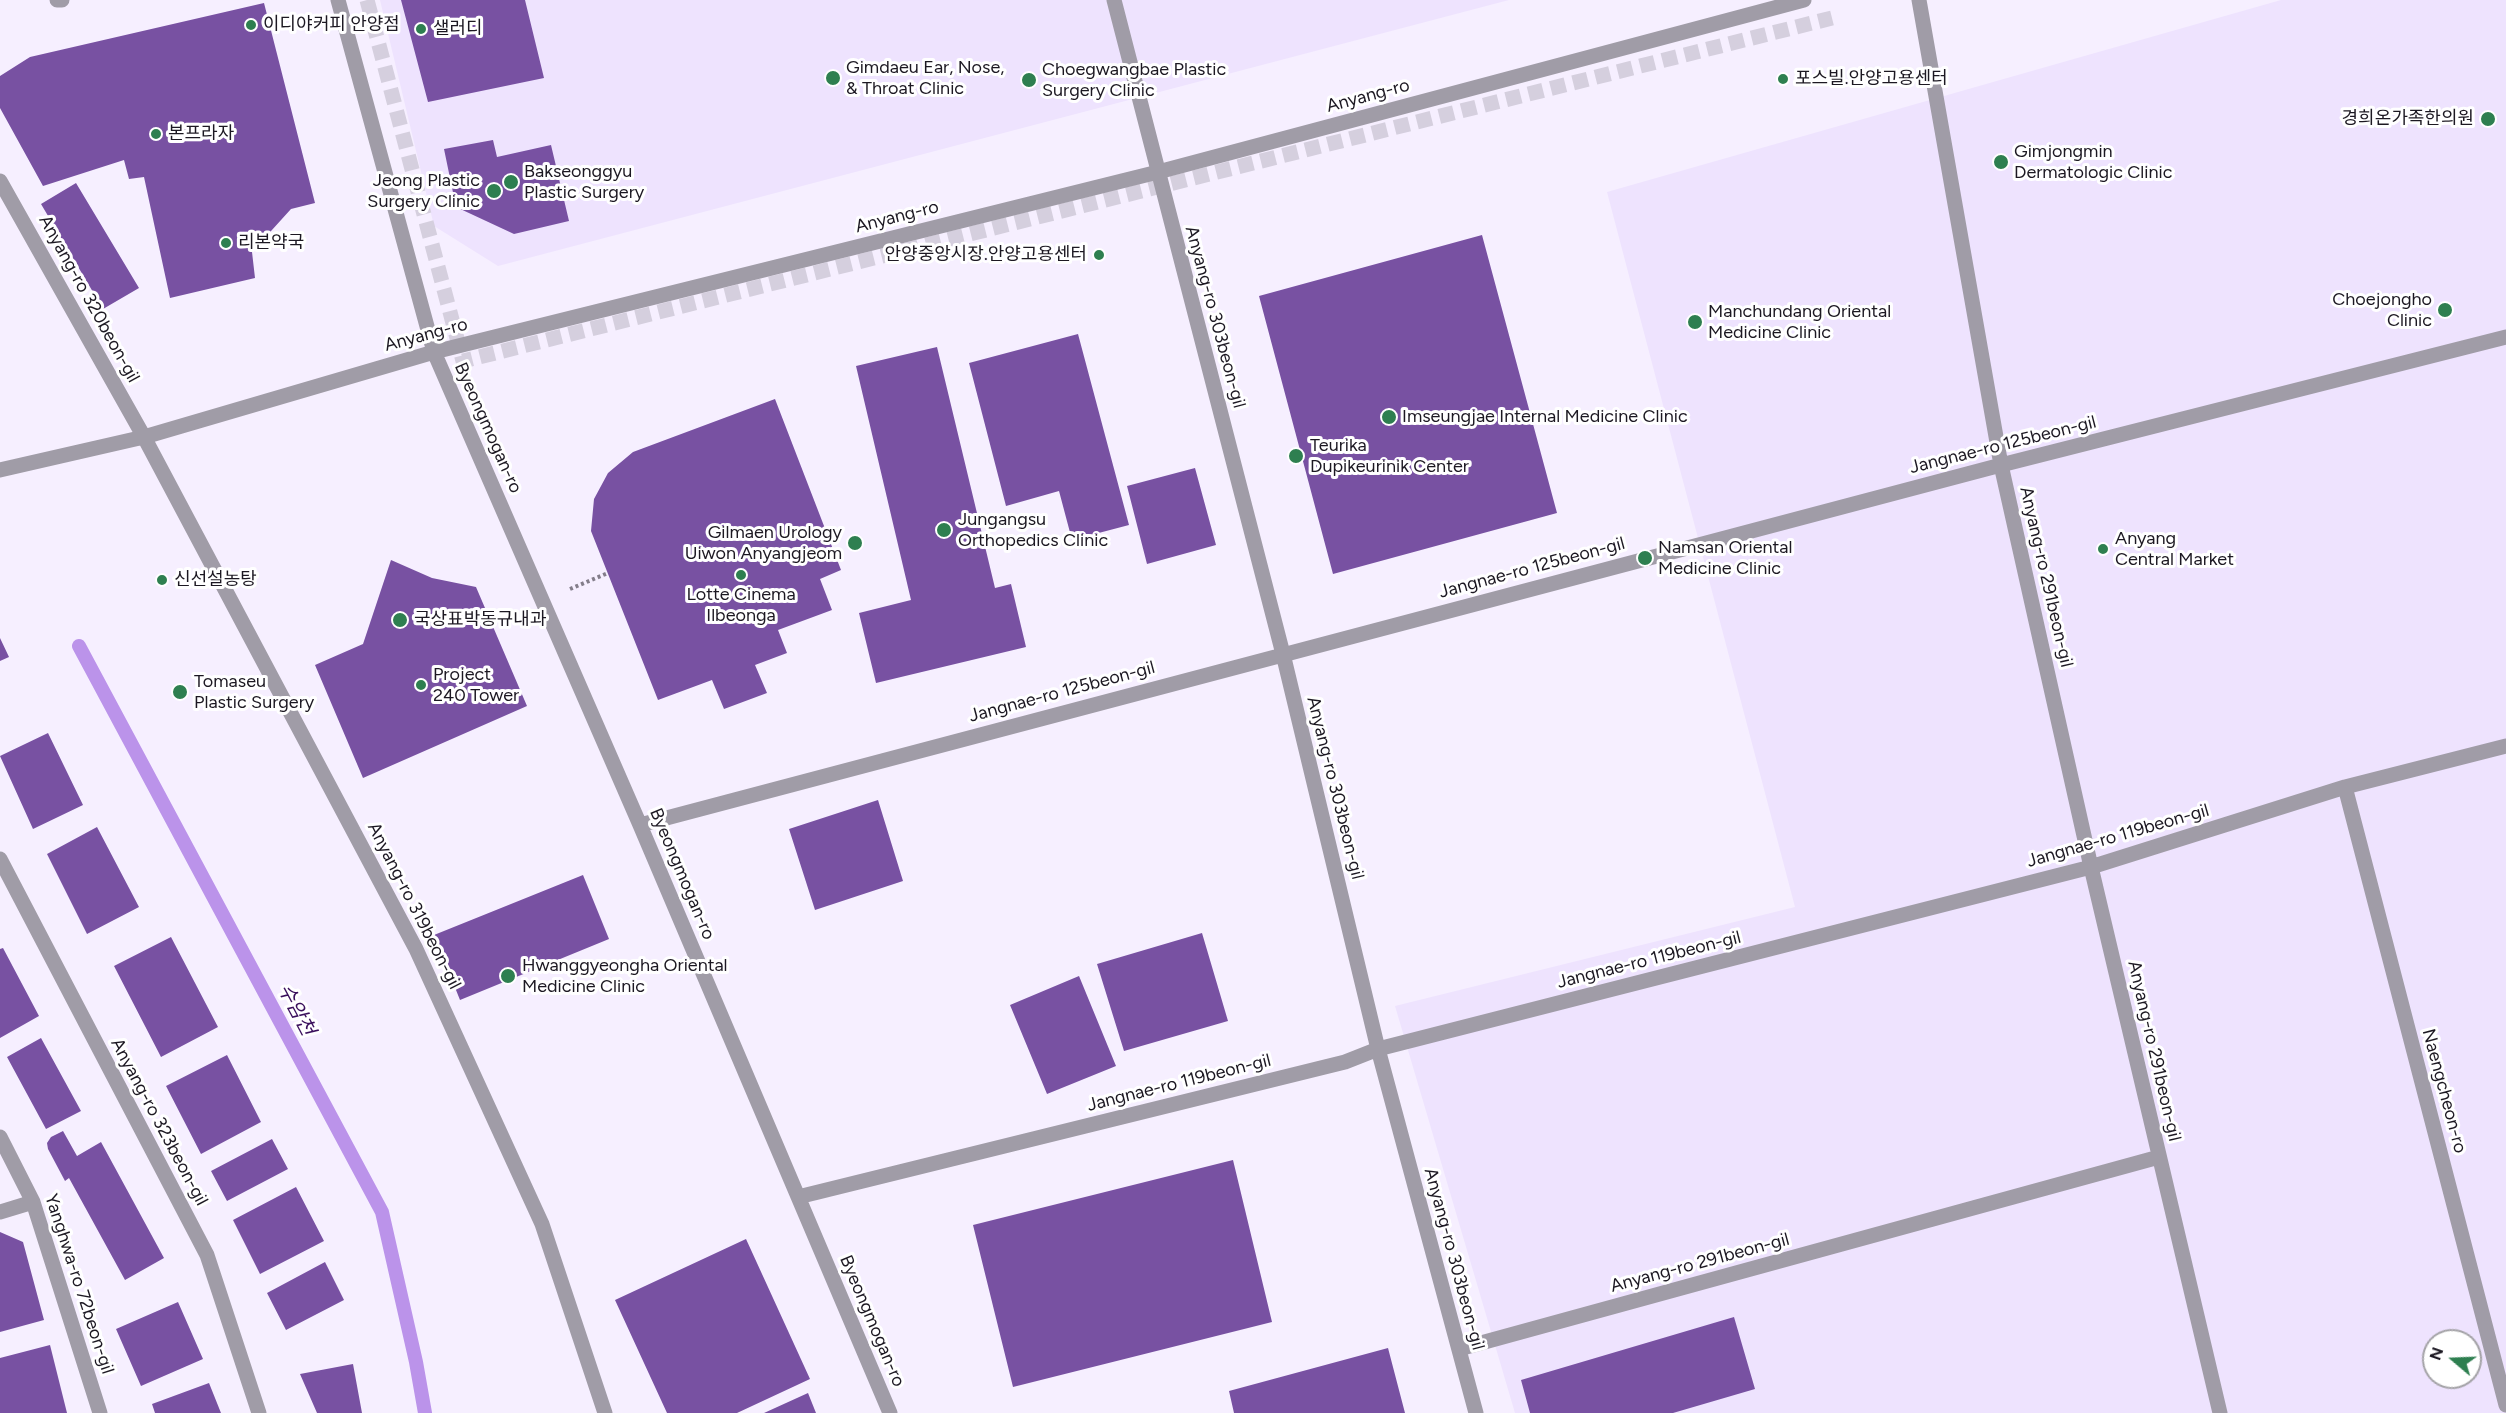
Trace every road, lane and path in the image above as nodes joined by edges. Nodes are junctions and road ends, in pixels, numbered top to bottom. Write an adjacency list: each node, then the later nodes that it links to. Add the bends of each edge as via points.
1 (57, 0): 2 (street)
2 (62, 0)
3 (338, 0): 10 (street, Byeongmogan-ro)
4 (1114, 0): 7 (street, Anyang-ro 303beon-gil)
5 (1804, 0): 7 (street, Anyang-ro)
6 (1919, 0): 12 (street, Anyang-ro 291beon-gil)
7 (1158, 172): 10 (street, Anyang-ro); 14 (street, Anyang-ro 303beon-gil)
8 (0, 180): 11 (street, Anyang-ro 320beon-gil)
9 (2506, 337): 12 (street, Jangnae-ro 125beon-gil)
10 (434, 352): 11 (street, Anyang-ro); 17 (street, Byeongmogan-ro)
11 (144, 437): 13 (street, Anyang-ro); 30 (street, Anyang-ro 319beon-gil, via 416,949 542,1224)
12 (2001, 465): 14 (street, Jangnae-ro 125beon-gil); 19 (street, Anyang-ro 291beon-gil)
13 (0, 470)
14 (1283, 654): 17 (street, Jangnae-ro 125beon-gil); 20 (street, Anyang-ro 303beon-gil)
15 (2506, 746): 16 (street, Jangnae-ro 119beon-gil)
16 (2345, 787): 19 (street, Jangnae-ro 119beon-gil); 27 (street, Naengcheon-ro)
17 (640, 825): 23 (street, Byeongmogan-ro)
18 (0, 859): 29 (street, Anyang-ro 323beon-gil, via 207,1255)
19 (2091, 867): 20 (street, Jangnae-ro 119beon-gil); 22 (street, Anyang-ro 291beon-gil)
20 (1378, 1049): 23 (street, Jangnae-ro 119beon-gil, via 1345,1062); 26 (street, Anyang-ro 303beon-gil)
21 (0, 1137): 24 (street, Yanghwa-ro 72beon-gil)
22 (2159, 1157): 26 (street, Anyang-ro 291beon-gil); 33 (street, Anyang-ro 291beon-gil)
23 (798, 1197): 31 (street, Byeongmogan-ro)
24 (33, 1202): 25 (street); 28 (street, Yanghwa-ro 72beon-gil)
25 (0, 1212)
26 (1459, 1349): 32 (street, Anyang-ro 303beon-gil)
27 (2506, 1405)
28 (100, 1413)
29 (259, 1413)
30 (605, 1413)
31 (890, 1413)
32 (1476, 1413)
33 (2220, 1413)

